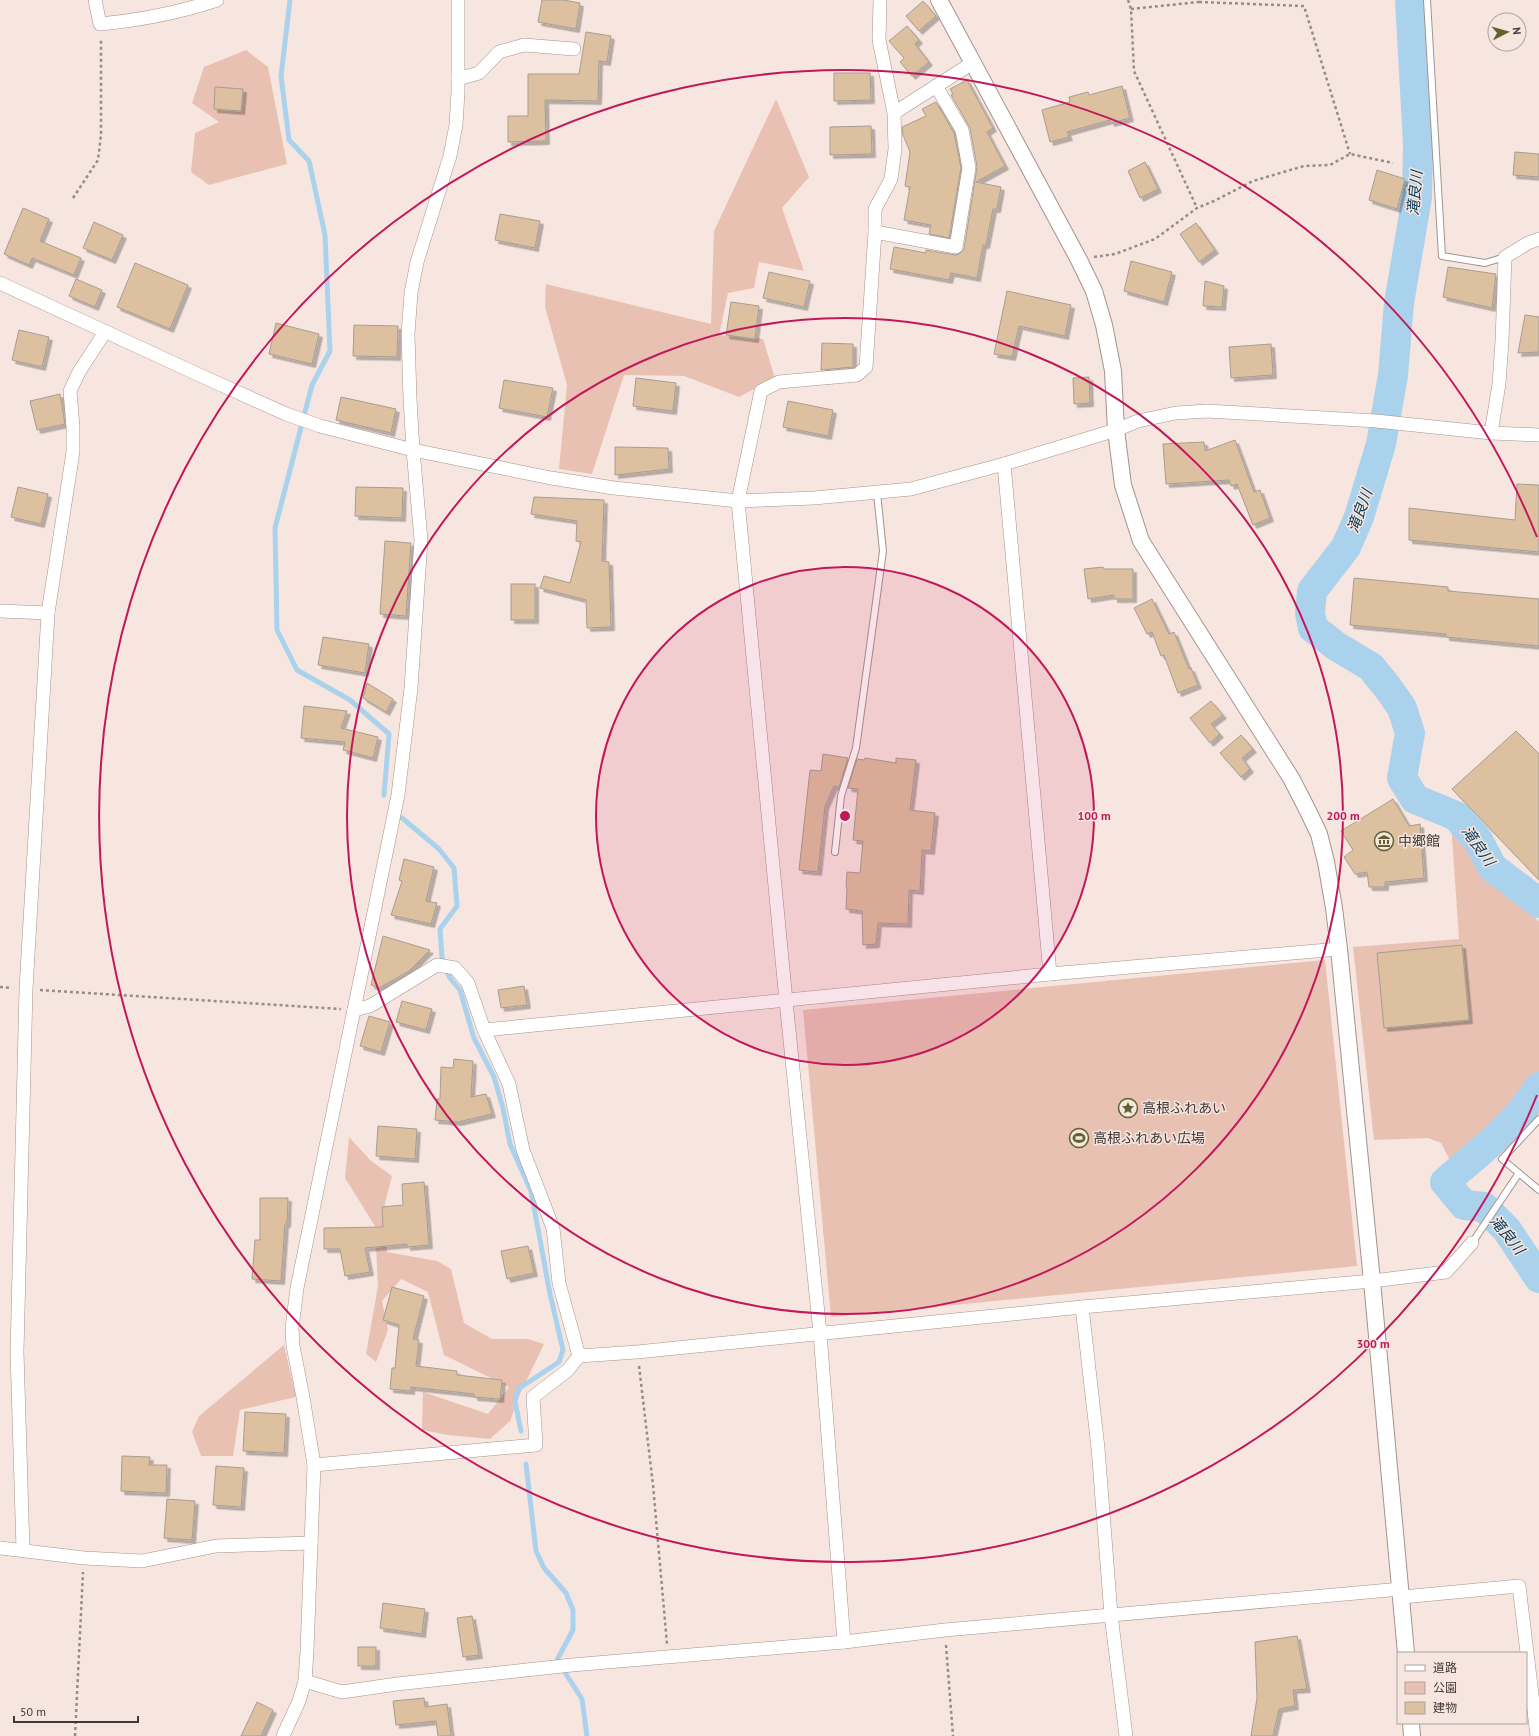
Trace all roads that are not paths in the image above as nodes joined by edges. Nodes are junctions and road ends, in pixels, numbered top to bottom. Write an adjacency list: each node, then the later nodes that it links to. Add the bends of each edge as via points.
1 (94, 0): 2 (street, via 100,24 133,21 183,11)
2 (217, 0)
3 (458, 0): 9 (street)
4 (880, 0): 11 (street, via 878,40)
5 (939, 0): 8 (street)
6 (1426, 0): 14 (lane, via 1442,256 1485,263)
7 (574, 49): 9 (street, via 524,45 499,52 479,73)
8 (974, 62): 10 (street); 17 (street, via 1094,291 1113,371)
9 (458, 79): 20 (street, via 456,125 450,156 417,262 411,293 408,334)
10 (936, 86): 11 (street); 12 (street, via 962,130 969,168 956,247)
11 (894, 113): 12 (street, via 895,149 891,179 875,209)
12 (876, 232): 23 (street, via 866,367 857,374 778,382 761,391)
13 (1539, 239): 14 (street)
14 (1505, 257): 18 (street, via 1499,384)
15 (0, 283): 16 (street)
16 (104, 332): 20 (street, via 286,414 320,426); 25 (street, via 70,391 73,452)
17 (1116, 430): 18 (street, via 1138,420 1176,413 1207,411 1376,421); 21 (street); 27 (street, via 1123,485 1141,541 1291,778 1319,834 1334,908)
18 (1491, 433): 19 (street)
19 (1539, 435)
20 (413, 450): 23 (street, via 606,487); 30 (street, via 421,540 411,688 398,795)
21 (1004, 464): 22 (street, via 911,489); 28 (street)
22 (877, 492): 23 (street); 26 (lane, via 883,551 856,748 841,796)
23 (738, 501): 29 (street)
24 (0, 611): 25 (street)
25 (48, 613): 43 (street, via 26,989 18,1352)
26 (835, 852)
27 (1338, 949): 28 (street); 36 (street)
28 (1050, 974): 29 (street)
29 (786, 1001): 31 (street); 38 (street)
30 (354, 1010): 31 (street, via 370,1006 437,965 455,968 468,983); 40 (street, via 297,1288 292,1328)
31 (484, 1030): 39 (street, via 509,1084 523,1150 553,1228 559,1283)
32 (1539, 1119): 33 (lane, via 1502,1159)
33 (1519, 1173): 34 (lane); 35 (lane)
34 (1539, 1190)
35 (1472, 1243): 36 (street, via 1446,1272)
36 (1372, 1281): 37 (street); 44 (street)
37 (1082, 1307): 38 (street); 45 (street, via 1098,1448)
38 (820, 1332): 39 (street); 46 (street)
39 (579, 1356): 40 (street, via 568,1370 532,1397 536,1445)
40 (314, 1466): 41 (street)
41 (311, 1543): 43 (street, via 216,1546 142,1561 84,1558); 50 (street)
42 (0, 1548): 43 (street)
43 (23, 1550)
44 (1402, 1593): 45 (street); 47 (street); 48 (street, via 1519,1586)
45 (1111, 1616): 46 (street, via 945,1630); 53 (street)
46 (844, 1642): 50 (street, via 572,1665 342,1692)
47 (1406, 1652)
48 (1527, 1652)
49 (1527, 1653): 55 (street)
50 (304, 1680): 52 (street, via 299,1701)
51 (1411, 1724): 54 (street)
52 (283, 1736)
53 (1126, 1736)
54 (1412, 1736)
55 (1537, 1736)

